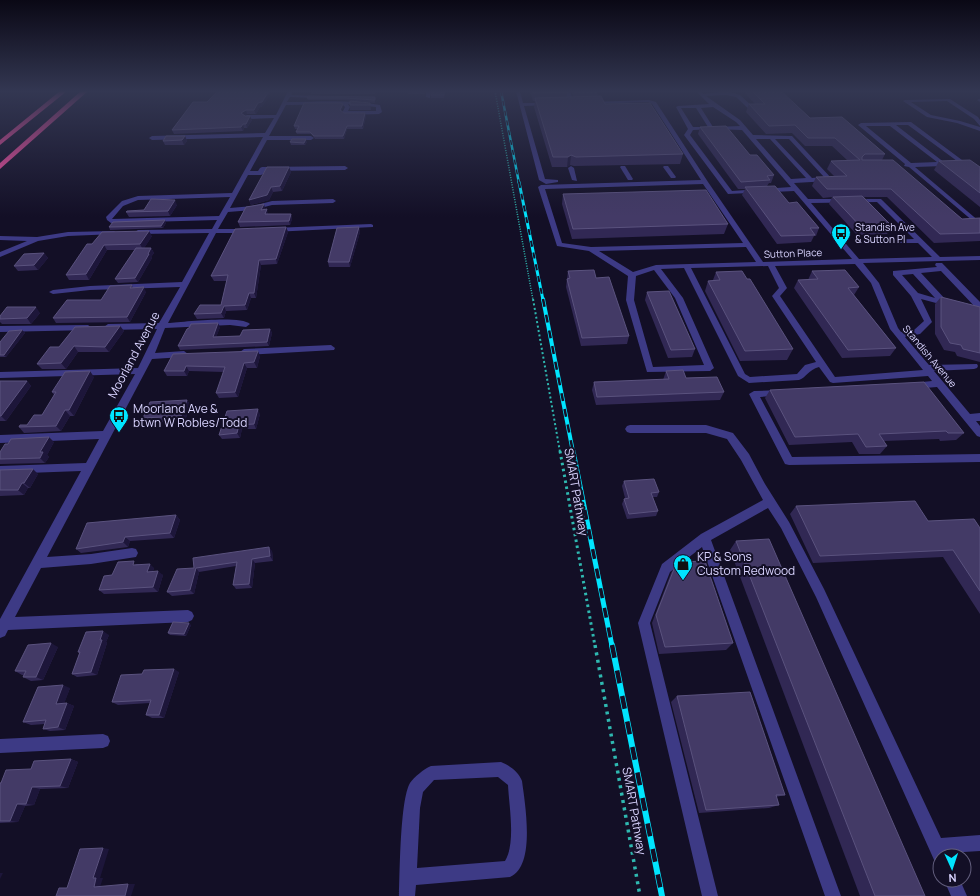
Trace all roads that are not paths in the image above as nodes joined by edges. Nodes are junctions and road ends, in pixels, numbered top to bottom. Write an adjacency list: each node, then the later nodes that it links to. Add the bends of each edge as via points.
1 (11, 133): 17 (highway)
2 (13, 133): 17 (highway)
3 (39, 133): 22 (highway)
4 (268, 133): 12 (street, Moorland Avenue)
5 (529, 133): 30 (street, via 542,180)
6 (673, 133): 34 (street)
7 (689, 133): 35 (street, via 687,135 730,193)
8 (748, 133): 13 (street, Standish Avenue)
9 (871, 133): 21 (street)
10 (902, 133): 19 (street)
11 (922, 133): 18 (street)
12 (266, 137): 15 (street); 16 (street); 28 (street, Moorland Avenue)
13 (752, 137): 14 (street); 33 (street, Standish Avenue)
14 (772, 137): 32 (street); 32 (street, via 790,137 829,179)
15 (152, 138)
16 (311, 138)
17 (2, 142)
18 (963, 163): 19 (street); 25 (street)
19 (943, 164): 21 (street)
20 (896, 165): 21 (street)
21 (910, 165): 41 (street)
22 (0, 167)
23 (623, 167): 29 (street)
24 (666, 167): 31 (street)
25 (969, 167)
26 (345, 168): 28 (street, via 262,169 261,173)
27 (570, 168): 30 (street)
28 (246, 173): 36 (street, Moorland Avenue)
29 (630, 179): 30 (street); 31 (street)
30 (575, 180)
31 (675, 180): 34 (street); 51 (street, via 541,187 559,245)
32 (811, 180): 33 (street)
33 (790, 181): 35 (street, Standish Avenue)
34 (705, 182): 50 (street)
35 (797, 189): 38 (street, Standish Avenue)
36 (234, 195): 39 (street, Moorland Avenue); 40 (street, via 132,199 123,202 109,216 111,221)
37 (333, 201): 39 (street, via 272,203 253,208)
38 (807, 202): 48 (street, via 879,200); 55 (street, Standish Avenue)
39 (226, 210): 40 (street, Moorland Avenue)
40 (222, 218): 44 (street, Moorland Avenue)
41 (980, 225)
42 (371, 226): 44 (street)
43 (131, 232): 44 (street)
44 (214, 232): 62 (street, Moorland Avenue)
45 (124, 233): 47 (street, via 68,234)
46 (0, 238): 47 (street)
47 (37, 239): 52 (street)
48 (920, 241): 49 (street); 54 (street)
49 (878, 242)
50 (748, 245): 51 (street); 56 (street)
51 (591, 249): 61 (street)
52 (0, 254)
53 (980, 258): 54 (street, Sutton Place)
54 (936, 259): 55 (street, Sutton Place); 59 (street)
55 (858, 261): 56 (street, Sutton Place); 71 (street, Standish Avenue, via 875,283 894,329)
56 (765, 263): 57 (street, Sutton Place); 76 (street, via 783,288 776,296)
57 (686, 266): 58 (street, Sutton Place); 76 (street, via 742,376 749,380 799,377 808,367)
58 (656, 267): 61 (street, Sutton Place); 61 (street, via 679,298 710,368 650,370 630,300)
59 (944, 269): 60 (street); 67 (street)
60 (915, 271): 64 (street, via 896,273); 65 (street)
61 (632, 275)
62 (186, 284): 63 (street); 69 (street, Moorland Avenue)
63 (53, 292)
64 (915, 295): 65 (street); 71 (street, via 928,322 917,332)
65 (944, 303): 66 (street)
66 (957, 306)
67 (977, 308)
68 (246, 324): 69 (street, via 230,322)
69 (162, 326): 70 (street); 75 (street, Moorland Avenue)
70 (0, 329)
71 (899, 334): 79 (street, Standish Avenue)
72 (331, 348): 73 (street)
73 (236, 352)
74 (196, 354): 75 (street)
75 (148, 356): 78 (street, Moorland Avenue)
76 (822, 363): 79 (street, via 833,380)
77 (974, 366): 79 (street)
78 (140, 371): 80 (street); 88 (street, Moorland Avenue)
79 (929, 371): 81 (street, Standish Avenue)
80 (0, 375)
81 (940, 384): 82 (street); 85 (street, Standish Avenue)
82 (901, 386)
83 (793, 392): 90 (street, via 754,394 789,461)
84 (980, 417): 85 (street)
85 (968, 418): 87 (street, Standish Avenue)
86 (630, 429): 93 (street, via 706,429 730,436)
87 (980, 433)
88 (105, 435): 89 (street); 91 (street, Moorland Avenue)
89 (0, 439)
90 (980, 458)
91 (88, 467): 92 (street); 96 (street, Moorland Avenue)
92 (0, 470)
93 (770, 501): 94 (street); 102 (street, via 820,593)
94 (705, 538): 106 (street, via 666,568 644,623); 107 (street)
95 (132, 553): 96 (street)
96 (37, 563): 98 (street, Moorland Avenue)
97 (188, 616): 98 (street)
98 (2, 628)
99 (103, 741): 100 (street)
100 (0, 746)
101 (980, 843): 103 (street)
102 (937, 848)
103 (954, 848)
104 (408, 877): 104 (street, via 412,808 416,788 431,773 501,769 515,781 519,830 517,858 510,869); 105 (street)
105 (407, 896)
106 (710, 896)
107 (834, 896)

